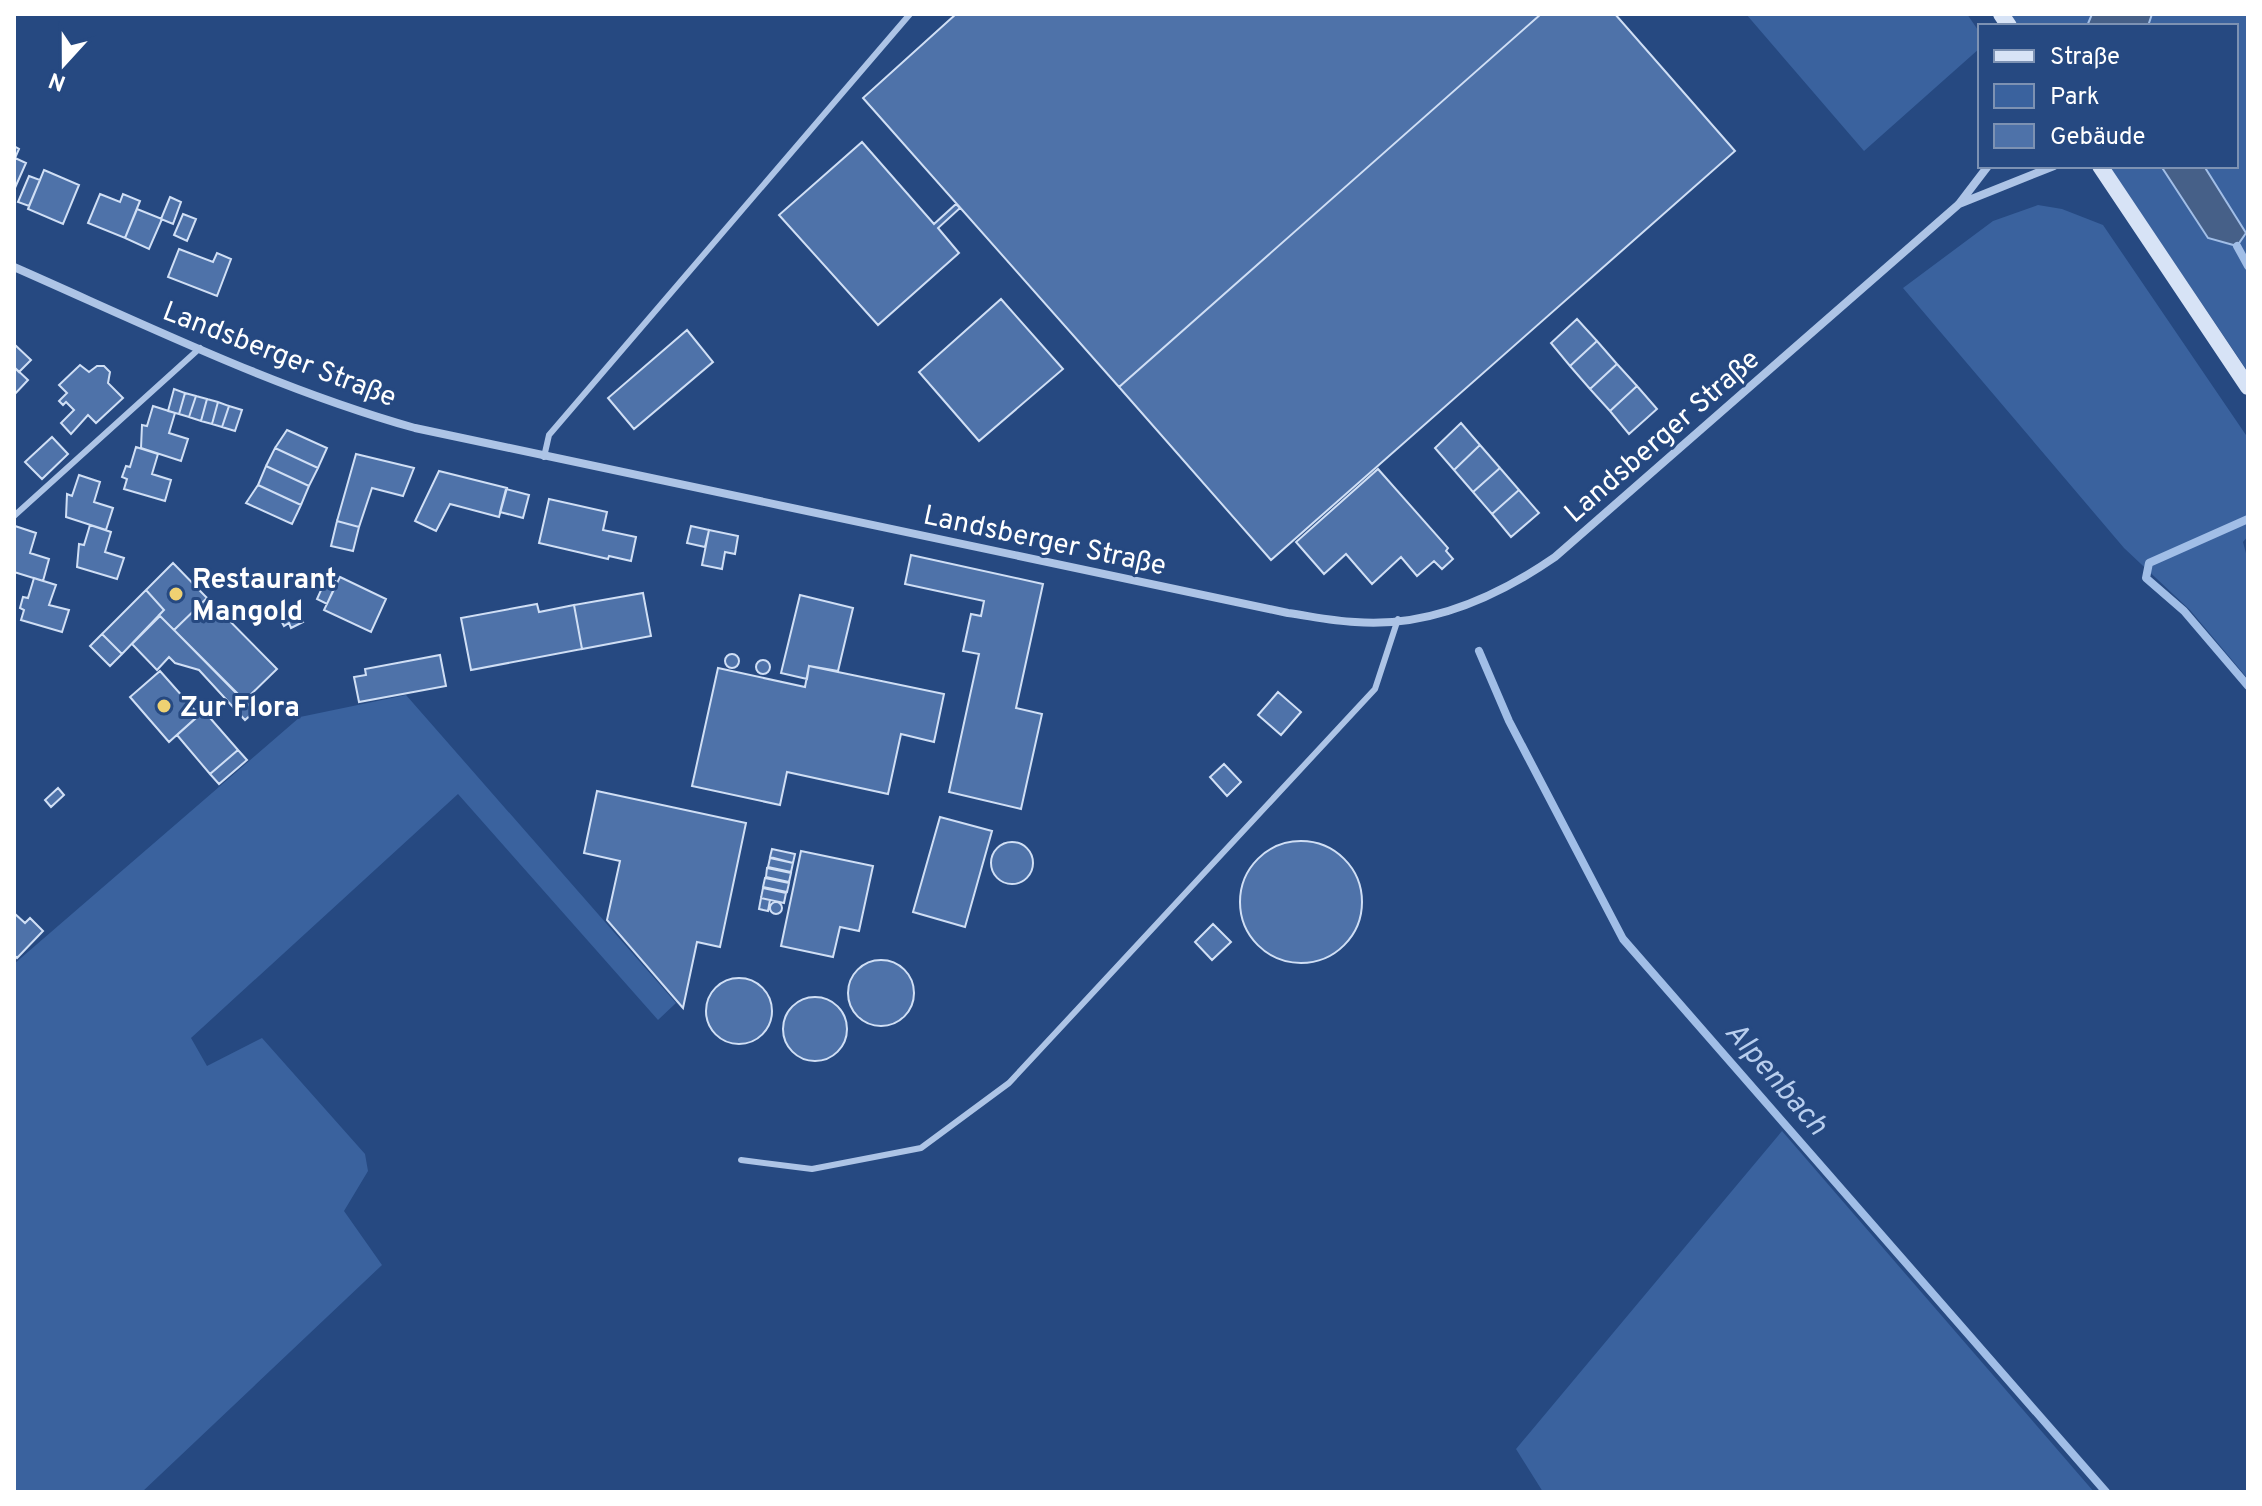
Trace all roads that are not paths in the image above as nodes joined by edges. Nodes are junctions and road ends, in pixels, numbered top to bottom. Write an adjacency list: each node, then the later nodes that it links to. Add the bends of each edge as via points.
1 (910, 14): 9 (lane, via 549,435)
2 (1986, 168): 5 (street, Landsberger Straße)
3 (2049, 168): 5 (street, Landsberger Straße)
4 (2101, 168): 8 (main road)
5 (1959, 204): 11 (street, Landsberger Straße, via 1555,557 1515,585 1476,602)
6 (14, 267): 7 (street, Landsberger Straße)
7 (200, 348): 9 (street, Landsberger Straße, via 343,408); 10 (lane)
8 (2248, 387)
9 (544, 457): 11 (street, Landsberger Straße, via 1288,613 1357,623)
10 (14, 516)
11 (1398, 619): 12 (lane, via 1375,689 1009,1083 921,1148 812,1169)
12 (741, 1160)

